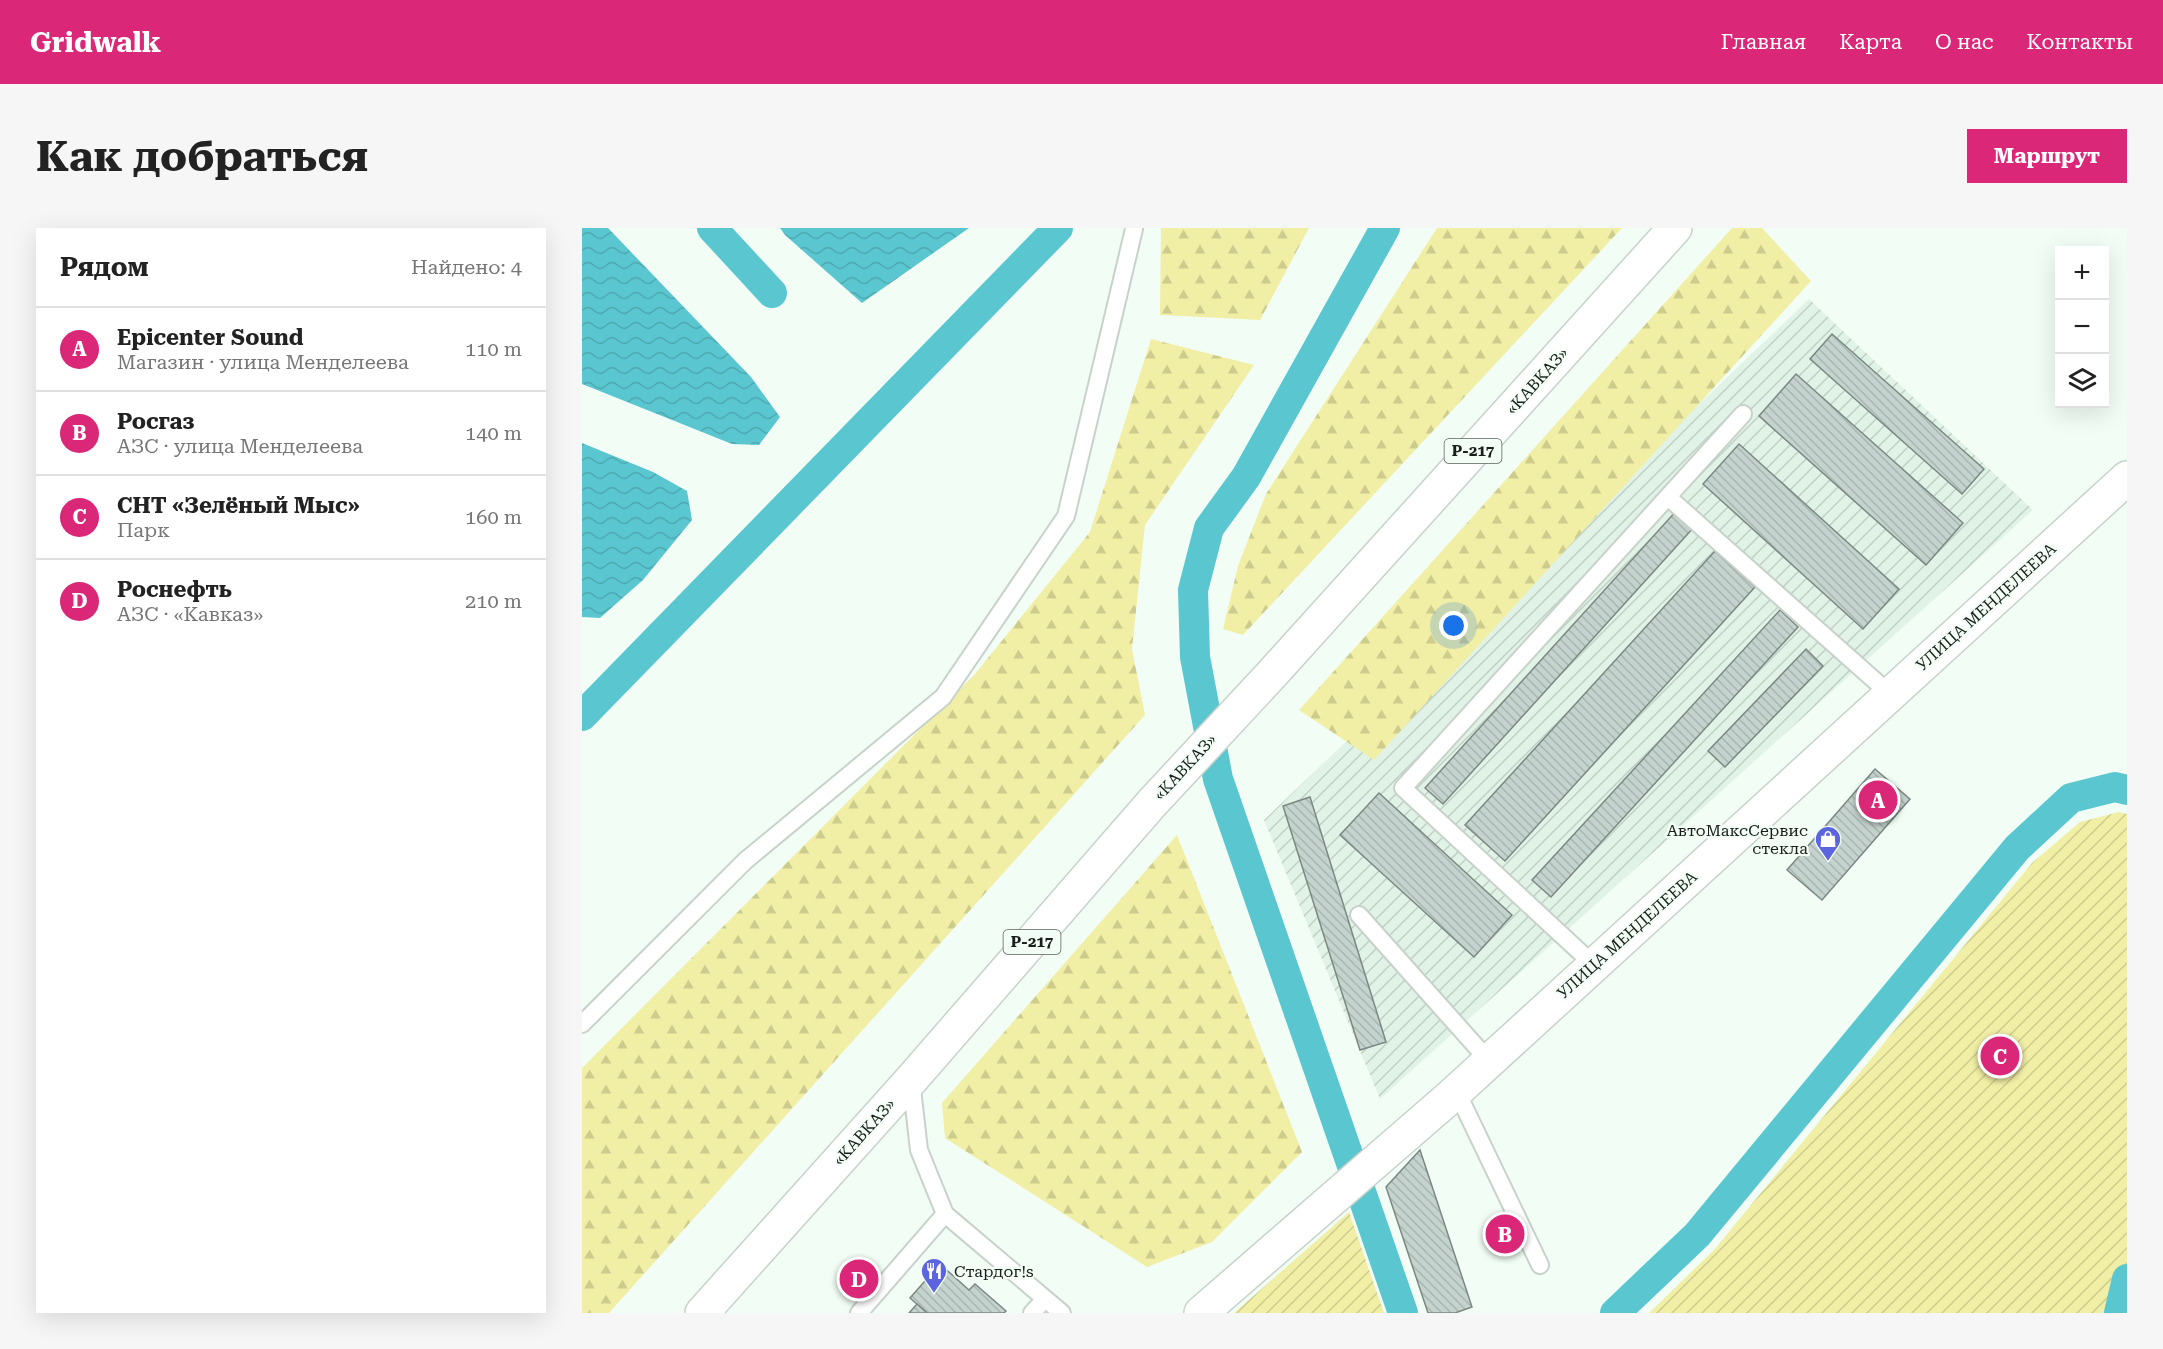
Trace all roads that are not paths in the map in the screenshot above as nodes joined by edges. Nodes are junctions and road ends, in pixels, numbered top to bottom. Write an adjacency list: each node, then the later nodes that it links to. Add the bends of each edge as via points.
1 (1675, 228): 11 (main road, «КАВКАЗ» / Р-217, via 1152,803)
2 (1134, 229): 9 (lane, via 1066,516 943,697 745,861)
3 (1743, 414): 5 (lane)
4 (2127, 478): 6 (main road, УЛИЦА МЕНДЕЛЕЕВА)
5 (1668, 497): 6 (lane); 8 (lane, via 1403,788)
6 (1890, 694): 8 (main road, УЛИЦА МЕНДЕЛЕЕВА)
7 (1359, 915): 10 (lane)
8 (1594, 965): 10 (main road, УЛИЦА МЕНДЕЛЕЕВА)
9 (582, 1024)
10 (1489, 1061): 12 (main road, УЛИЦА МЕНДЕЛЕЕВА)
11 (911, 1080): 13 (lane, via 919,1150); 16 (main road, «КАВКАЗ» / Р-217)
12 (1453, 1093): 14 (lane); 20 (main road, УЛИЦА МЕНДЕЛЕЕВА)
13 (945, 1214): 15 (lane); 17 (lane)
14 (1540, 1265)
15 (1045, 1299): 18 (lane); 19 (lane)
16 (702, 1313)
17 (859, 1313)
18 (1032, 1313)
19 (1062, 1313)
20 (1201, 1313)

